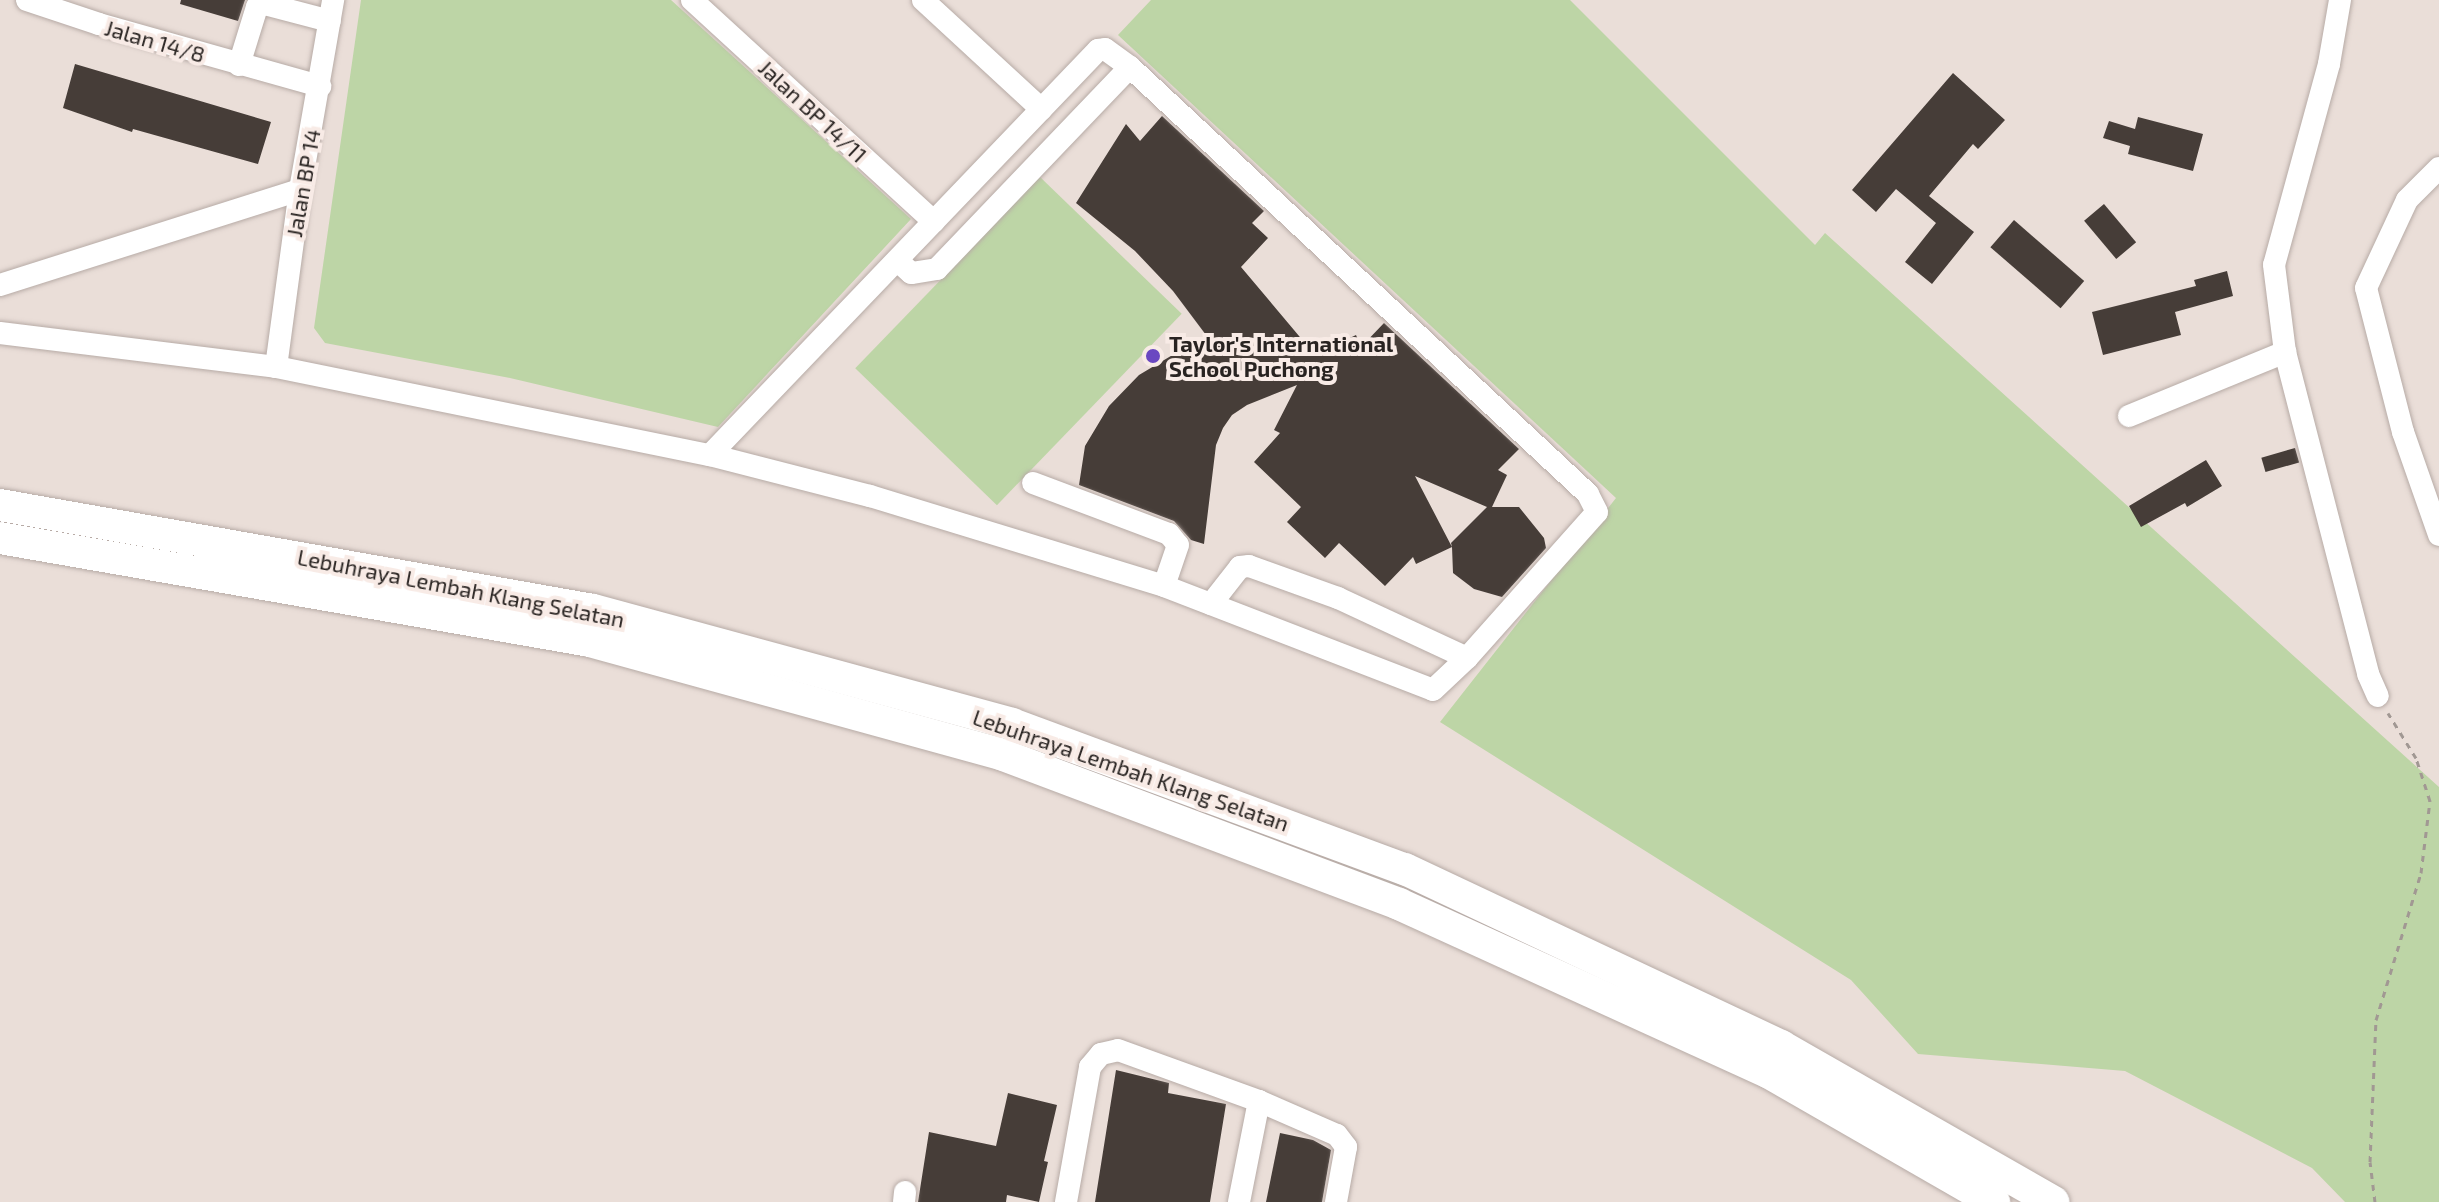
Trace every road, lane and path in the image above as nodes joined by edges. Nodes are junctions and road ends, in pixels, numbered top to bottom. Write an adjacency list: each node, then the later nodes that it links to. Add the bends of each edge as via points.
1 (27, 0): 6 (street, Jalan 14/8)
2 (692, 0): 12 (street, Jalan BP 14/11)
3 (923, 0): 9 (street)
4 (2340, 0): 16 (street, via 2329,64 2274,265)
5 (331, 10): 6 (street, via 257,7); 8 (street, Jalan BP 14)
6 (239, 65): 8 (street, Jalan 14/8)
7 (1130, 67): 9 (street, via 1105,49 1098,50); 13 (street, via 937,269 911,273); 26 (street, via 1595,503 1597,512)
8 (320, 86): 11 (street, Jalan BP 14)
9 (1041, 109): 12 (street)
10 (2439, 168): 22 (street, via 2407,200 2366,288 2403,432)
11 (300, 190): 14 (street); 17 (street, Jalan BP 14)
12 (934, 222): 13 (street)
13 (899, 262): 19 (street)
14 (0, 285)
15 (0, 333): 17 (street)
16 (2285, 352): 18 (street); 27 (street)
17 (276, 367): 19 (street)
18 (2129, 416)
19 (710, 455): 24 (street, via 870,496)
20 (1033, 483): 24 (street, via 1169,534 1178,545)
21 (0, 505): 33 (highway, Lebuhraya Lembah Klang Selatan, via 593,610 1012,724 1405,869 1781,1046)
22 (2439, 535)
23 (0, 538): 32 (highway, Lebuhraya Lembah Klang Selatan, via 590,641 1003,755 1428,917 1768,1072)
24 (1164, 586): 25 (street)
25 (1211, 604): 26 (street, via 1433,690); 26 (street, via 1240,567 1249,566 1338,598)
26 (1467, 658)
27 (2378, 696): 34 (path, via 2416,758 2430,801 2421,873 2376,1020 2370,1162)
28 (1259, 1101): 29 (street, via 1109,1050 1090,1067); 30 (street); 31 (street, via 1342,1140 1346,1147)
29 (1066, 1202)
30 (1239, 1202)
31 (1336, 1202)
32 (1994, 1202)
33 (2053, 1202)
34 (2375, 1202)

